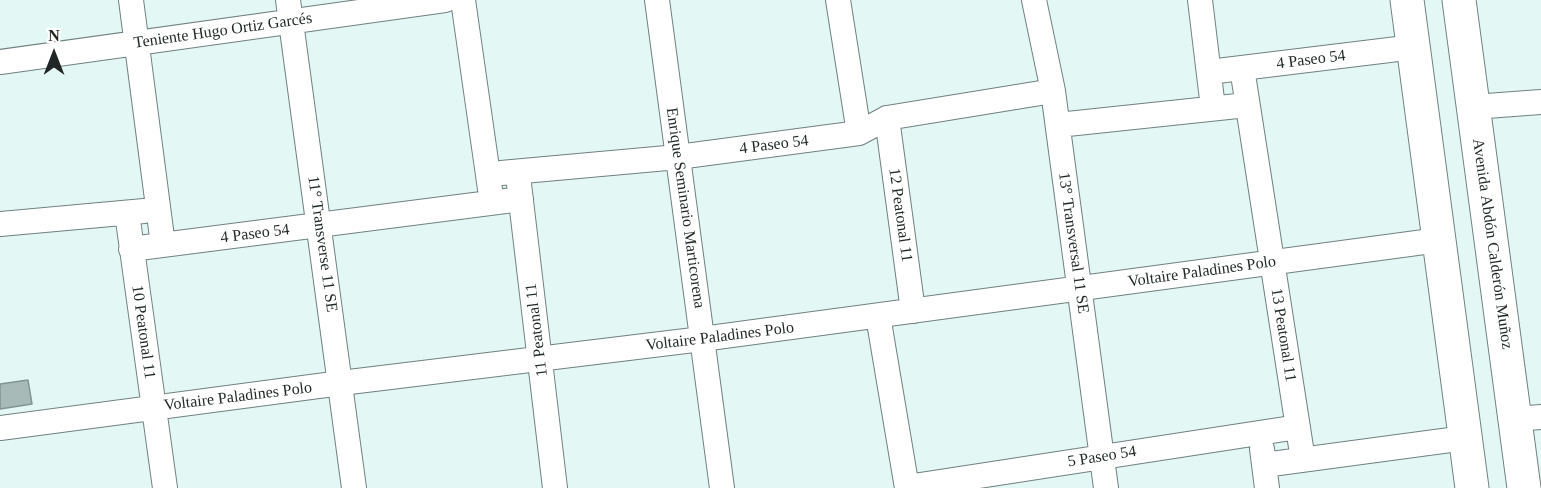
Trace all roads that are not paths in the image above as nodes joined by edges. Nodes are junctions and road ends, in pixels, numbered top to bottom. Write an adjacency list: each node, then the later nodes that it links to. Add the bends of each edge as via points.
1 (131, 0): 11 (street)
2 (445, 0): 10 (street, Teniente Hugo Ortiz Garcés)
3 (463, 0): 26 (street)
4 (657, 0): 24 (street, Enrique Seminario Marticorena)
5 (838, 0): 23 (street)
6 (1034, 0): 16 (street, 13° Transversal 11 SE)
7 (1200, 0): 15 (street)
8 (1407, 0): 12 (main road)
9 (1459, 0): 19 (main road, Avenida Abdón Calderón Muñoz)
10 (289, 11): 11 (street, Teniente Hugo Ortiz Garcés); 32 (street, 11° Transverse 11 SE)
11 (136, 44): 13 (street, Teniente Hugo Ortiz Garcés); 29 (street)
12 (1414, 47): 14 (street, 4 Paseo 54); 33 (main road)
13 (0, 62)
14 (1242, 68): 15 (street, 4 Paseo 54); 18 (street, 13 Peatonal 11)
15 (1209, 72): 20 (street)
16 (1053, 91): 21 (street, 4 Paseo 54); 22 (street, 13° Transversal 11 SE)
17 (1541, 102): 19 (street)
18 (1247, 105): 20 (street); 36 (street, 13 Peatonal 11)
19 (1473, 107): 44 (main road, Avenida Abdón Calderón Muñoz)
20 (1213, 108): 22 (street)
21 (887, 118): 23 (street, 4 Paseo 54); 38 (street, 12 Peatonal 11)
22 (1058, 125): 37 (street, 13° Transversal 11 SE)
23 (860, 133): 24 (street, 4 Paseo 54)
24 (678, 157): 25 (street, 4 Paseo 54); 40 (street, Enrique Seminario Marticorena)
25 (517, 172): 26 (street, 4 Paseo 54); 27 (street, 11 Peatonal 11)
26 (489, 174): 28 (street)
27 (521, 199): 28 (street, 4 Paseo 54); 41 (street, 11 Peatonal 11)
28 (491, 203): 32 (street, 4 Paseo 54)
29 (158, 210): 30 (street); 34 (street)
30 (127, 213): 31 (street); 35 (street, 10 Peatonal 11)
31 (0, 224)
32 (320, 226): 34 (street, 4 Paseo 54); 42 (street, 11° Transverse 11 SE)
33 (1439, 240): 36 (street, Voltaire Paladines Polo); 48 (main road)
34 (163, 245): 35 (street, 4 Paseo 54)
35 (132, 249): 43 (street, 10 Peatonal 11)
36 (1272, 262): 37 (street, Voltaire Paladines Polo); 45 (street, 13 Peatonal 11)
37 (1079, 288): 38 (street, Voltaire Paladines Polo); 49 (street, 13° Transversal 11 SE)
38 (913, 311): 39 (street, Voltaire Paladines Polo)
39 (878, 316): 40 (street, Voltaire Paladines Polo); 52 (street)
40 (702, 339): 41 (street, Voltaire Paladines Polo); 56 (street, Enrique Seminario Marticorena)
41 (540, 359): 42 (street, Voltaire Paladines Polo); 55 (street, 11 Peatonal 11)
42 (341, 383): 43 (street, Voltaire Paladines Polo); 54 (street, 11° Transverse 11 SE)
43 (154, 408): 46 (street, Voltaire Paladines Polo); 53 (street, 10 Peatonal 11)
44 (1528, 418): 59 (main road, Avenida Abdón Calderón Muñoz)
45 (1298, 427): 47 (street, 5 Paseo 54); 50 (street, 13 Peatonal 11)
46 (0, 428)
47 (1260, 432): 49 (street, 5 Paseo 54); 51 (street)
48 (1465, 438): 50 (street); 58 (main road)
49 (1102, 457): 52 (street, 5 Paseo 54); 57 (street, 13° Transversal 11 SE)
50 (1303, 460): 51 (street)
51 (1266, 477)
52 (917, 487)
53 (165, 488)
54 (354, 488)
55 (555, 488)
56 (722, 488)
57 (1106, 488)
58 (1472, 488)
59 (1524, 488)

